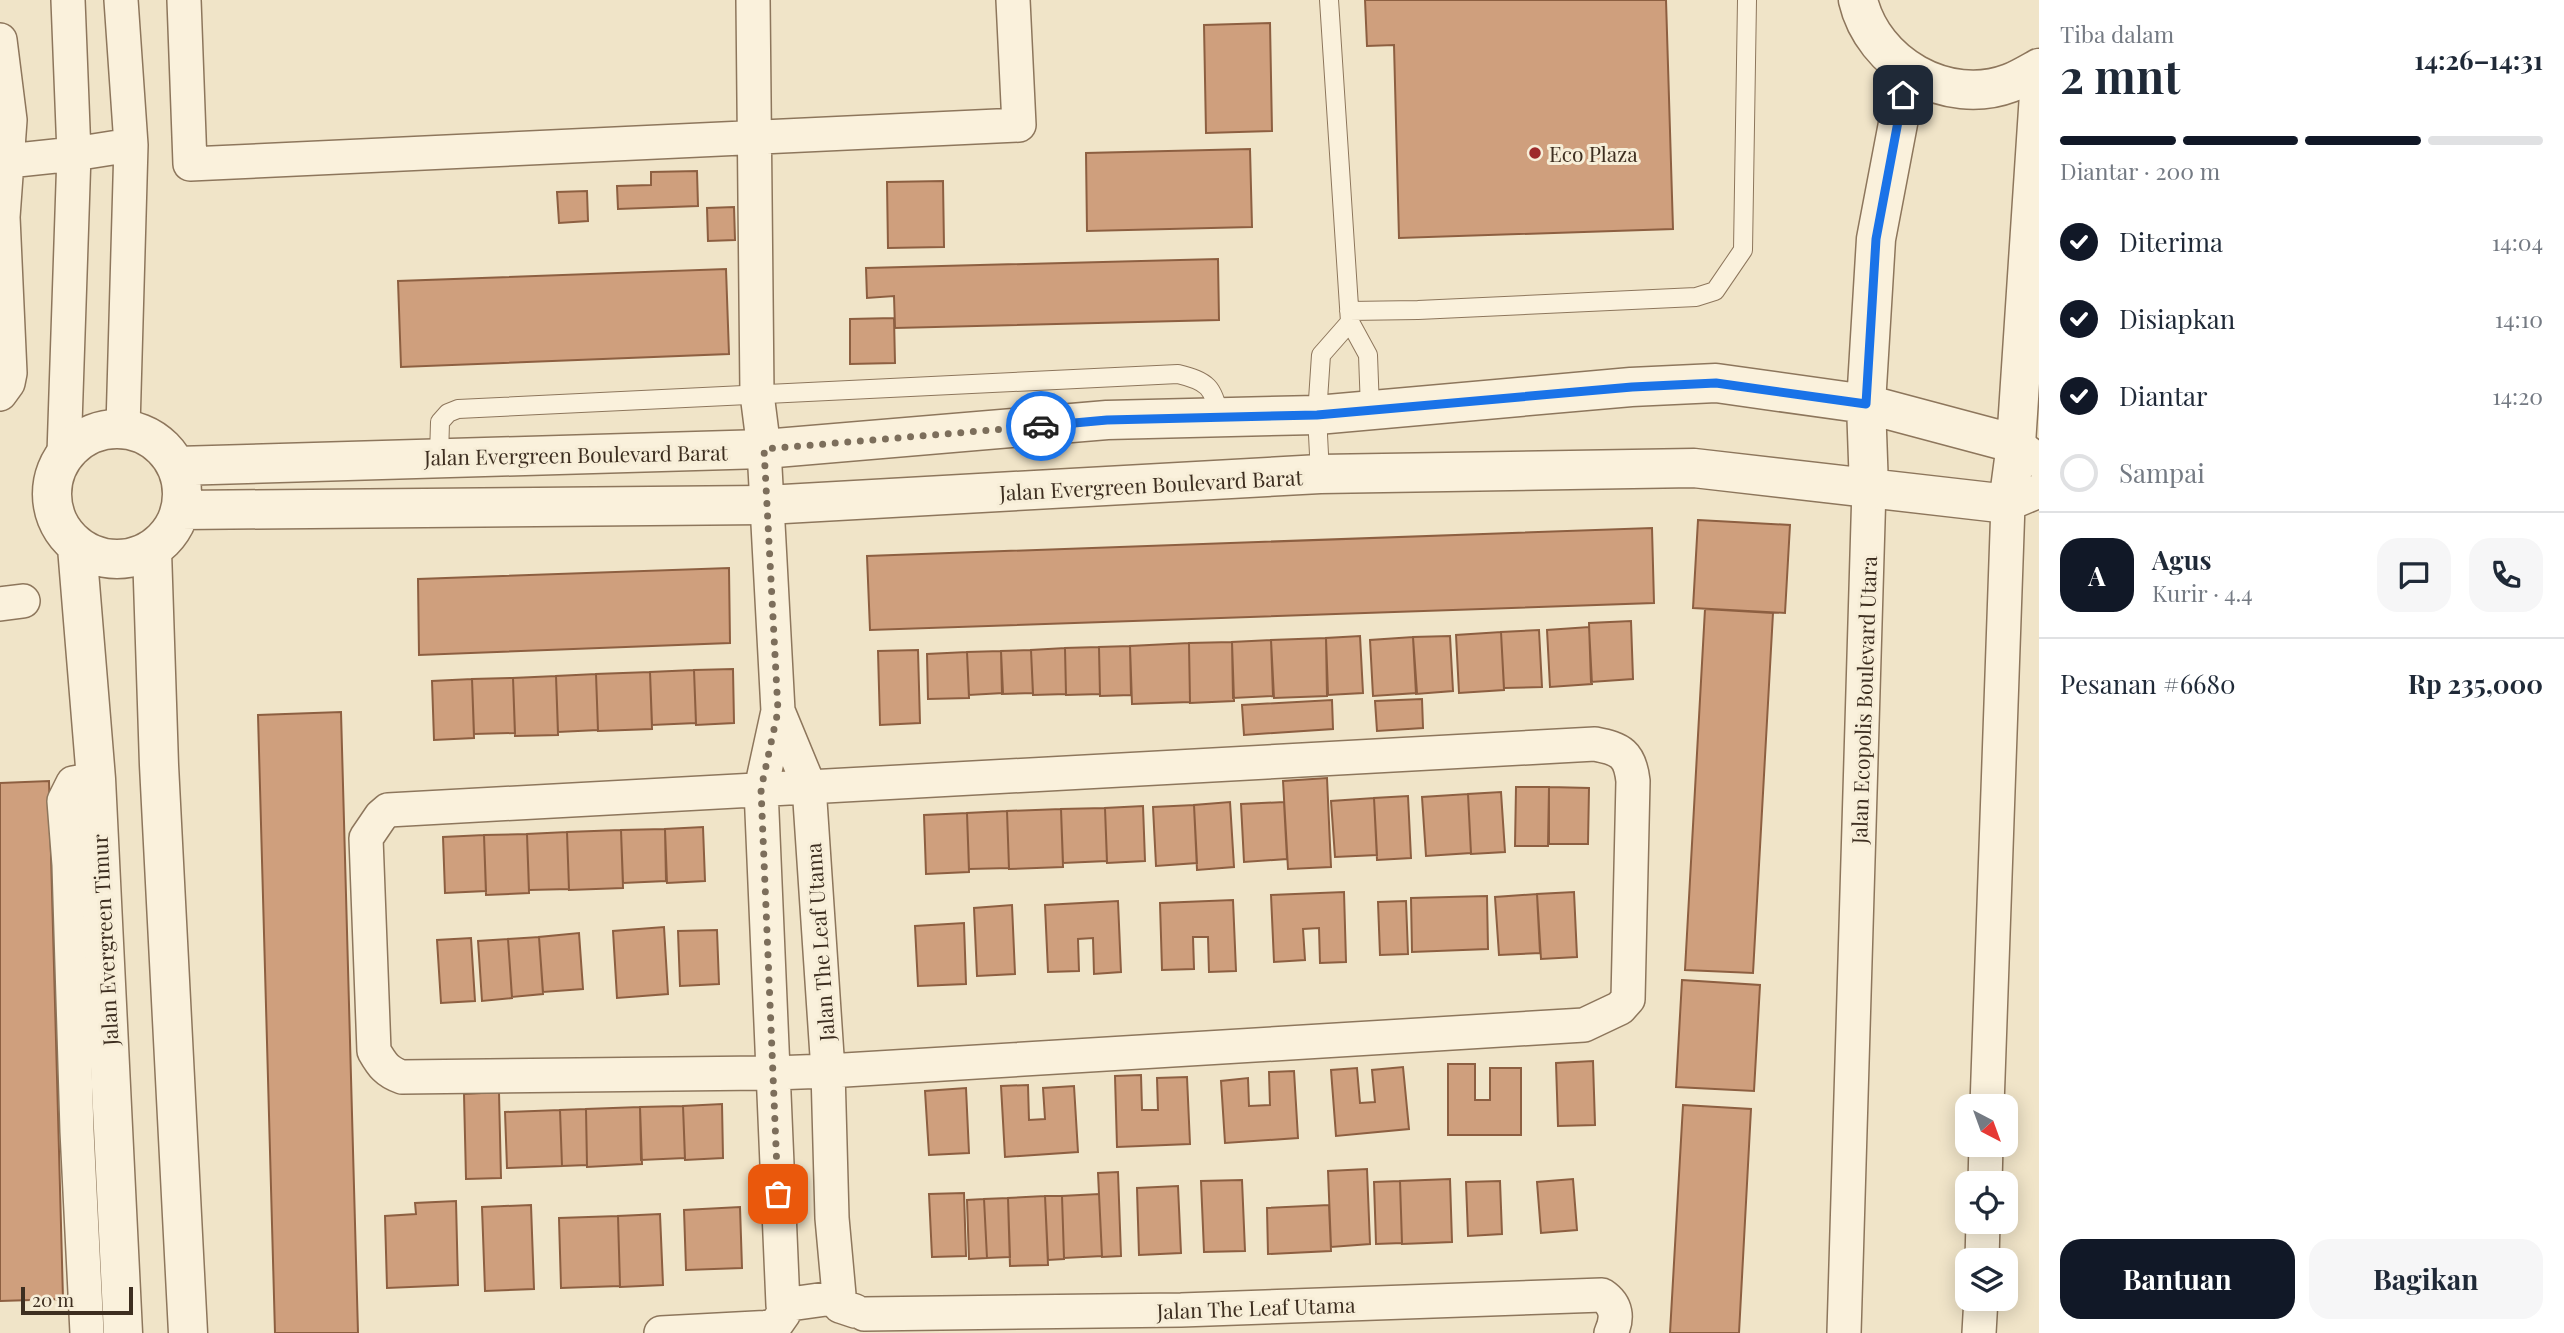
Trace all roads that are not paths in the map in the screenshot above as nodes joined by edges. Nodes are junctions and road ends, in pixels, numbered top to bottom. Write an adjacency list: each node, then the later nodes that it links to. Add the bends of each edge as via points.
1 (68, 0): 16 (street)
2 (121, 0): 15 (street)
3 (184, 0): 14 (street, via 190,164)
4 (753, 0): 14 (street, Jalan The Leaf Utama)
5 (1013, 0): 14 (street, via 1019,125)
6 (1329, 0): 19 (lane)
7 (1747, 0): 19 (lane, via 1743,250 1715,291 1696,297)
8 (1858, 0): 11 (street, via 1881,47)
9 (0, 40): 13 (street)
10 (2039, 68): 11 (street, via 2010,83 1975,90 1940,86)
11 (1908, 71): 22 (street, Jalan Ecopolis Boulevard Utara, via 1876,239)
12 (2039, 94): 28 (street)
13 (5, 120): 17 (street)
14 (755, 138): 21 (street, Jalan The Leaf Utama)
15 (131, 145): 16 (street); 26 (street)
16 (74, 154): 17 (street); 29 (street)
17 (8, 161): 18 (street)
18 (1, 217): 20 (street, via 10,373)
19 (1350, 316): 23 (lane, via 1368,355); 24 (lane, via 1321,355)
20 (0, 394)
21 (757, 394): 25 (lane, via 1178,374 1200,379 1216,395); 27 (street, Jalan The Leaf Utama); 30 (lane, via 458,409 440,422)
22 (1866, 404): 23 (street, Jalan Evergreen Boulevard Barat, via 1716,383); 28 (street, Jalan Evergreen Boulevard Barat); 33 (street, Jalan Ecopolis Boulevard Utara)
23 (1370, 409): 24 (street, Jalan Evergreen Boulevard Barat)
24 (1317, 415): 25 (street, Jalan Evergreen Boulevard Barat); 32 (lane)
25 (1219, 416): 27 (street, Jalan Evergreen Boulevard Barat, via 1107,420)
26 (123, 427): 29 (street, via 92,435); 31 (street, via 165,448)
27 (764, 449): 30 (street, Jalan Evergreen Boulevard Barat); 35 (street, Jalan The Leaf Utama)
28 (2027, 452): 34 (street)
29 (64, 454): 37 (street, via 50,493 62,532)
30 (439, 457): 31 (street, Jalan Evergreen Boulevard Barat)
31 (177, 466): 36 (street, via 183,488)
32 (1320, 474): 33 (street, Jalan Evergreen Boulevard Barat, via 1694,468); 35 (street, Jalan Evergreen Boulevard Barat)
33 (1869, 488): 34 (street, Jalan Evergreen Boulevard Barat); 55 (street, Jalan Ecopolis Boulevard Utara)
34 (2023, 497): 45 (street)
35 (766, 505): 36 (street, Jalan Evergreen Boulevard Barat); 39 (street, Jalan The Leaf Utama)
36 (181, 510): 38 (street, via 172,530)
37 (77, 547): 38 (street, via 117,560); 40 (street, Jalan Evergreen Timur)
38 (152, 551): 52 (street)
39 (778, 711): 41 (street, Jalan The Leaf Utama); 42 (street, Jalan The Leaf Utama)
40 (96, 779): 50 (street, via 73,783 64,801); 51 (street, Jalan Evergreen Timur)
41 (809, 786): 42 (street); 43 (street, Jalan The Leaf Utama); 43 (street, via 1595,744 1615,748 1631,764 1633,782 1628,999 1620,1009 1584,1025)
42 (761, 789): 44 (street, Jalan The Leaf Utama); 44 (street, via 388,810 366,838 372,1031 381,1065 402,1077)
43 (828, 1071): 44 (street); 47 (street, Jalan The Leaf Utama, via 832,1218)
44 (773, 1073): 49 (street, Jalan The Leaf Utama)
45 (1988, 1094)
46 (1980, 1311): 56 (street)
47 (860, 1318): 48 (street, Jalan The Leaf Utama, via 1015,1314); 49 (street, via 833,1298)
48 (1289, 1320): 54 (street, Jalan The Leaf Utama, via 1602,1295 1616,1311)
49 (775, 1322): 53 (street)
50 (87, 1333)
51 (123, 1333)
52 (188, 1333)
53 (661, 1333)
54 (1611, 1333)
55 (1844, 1333)
56 (1979, 1333)

